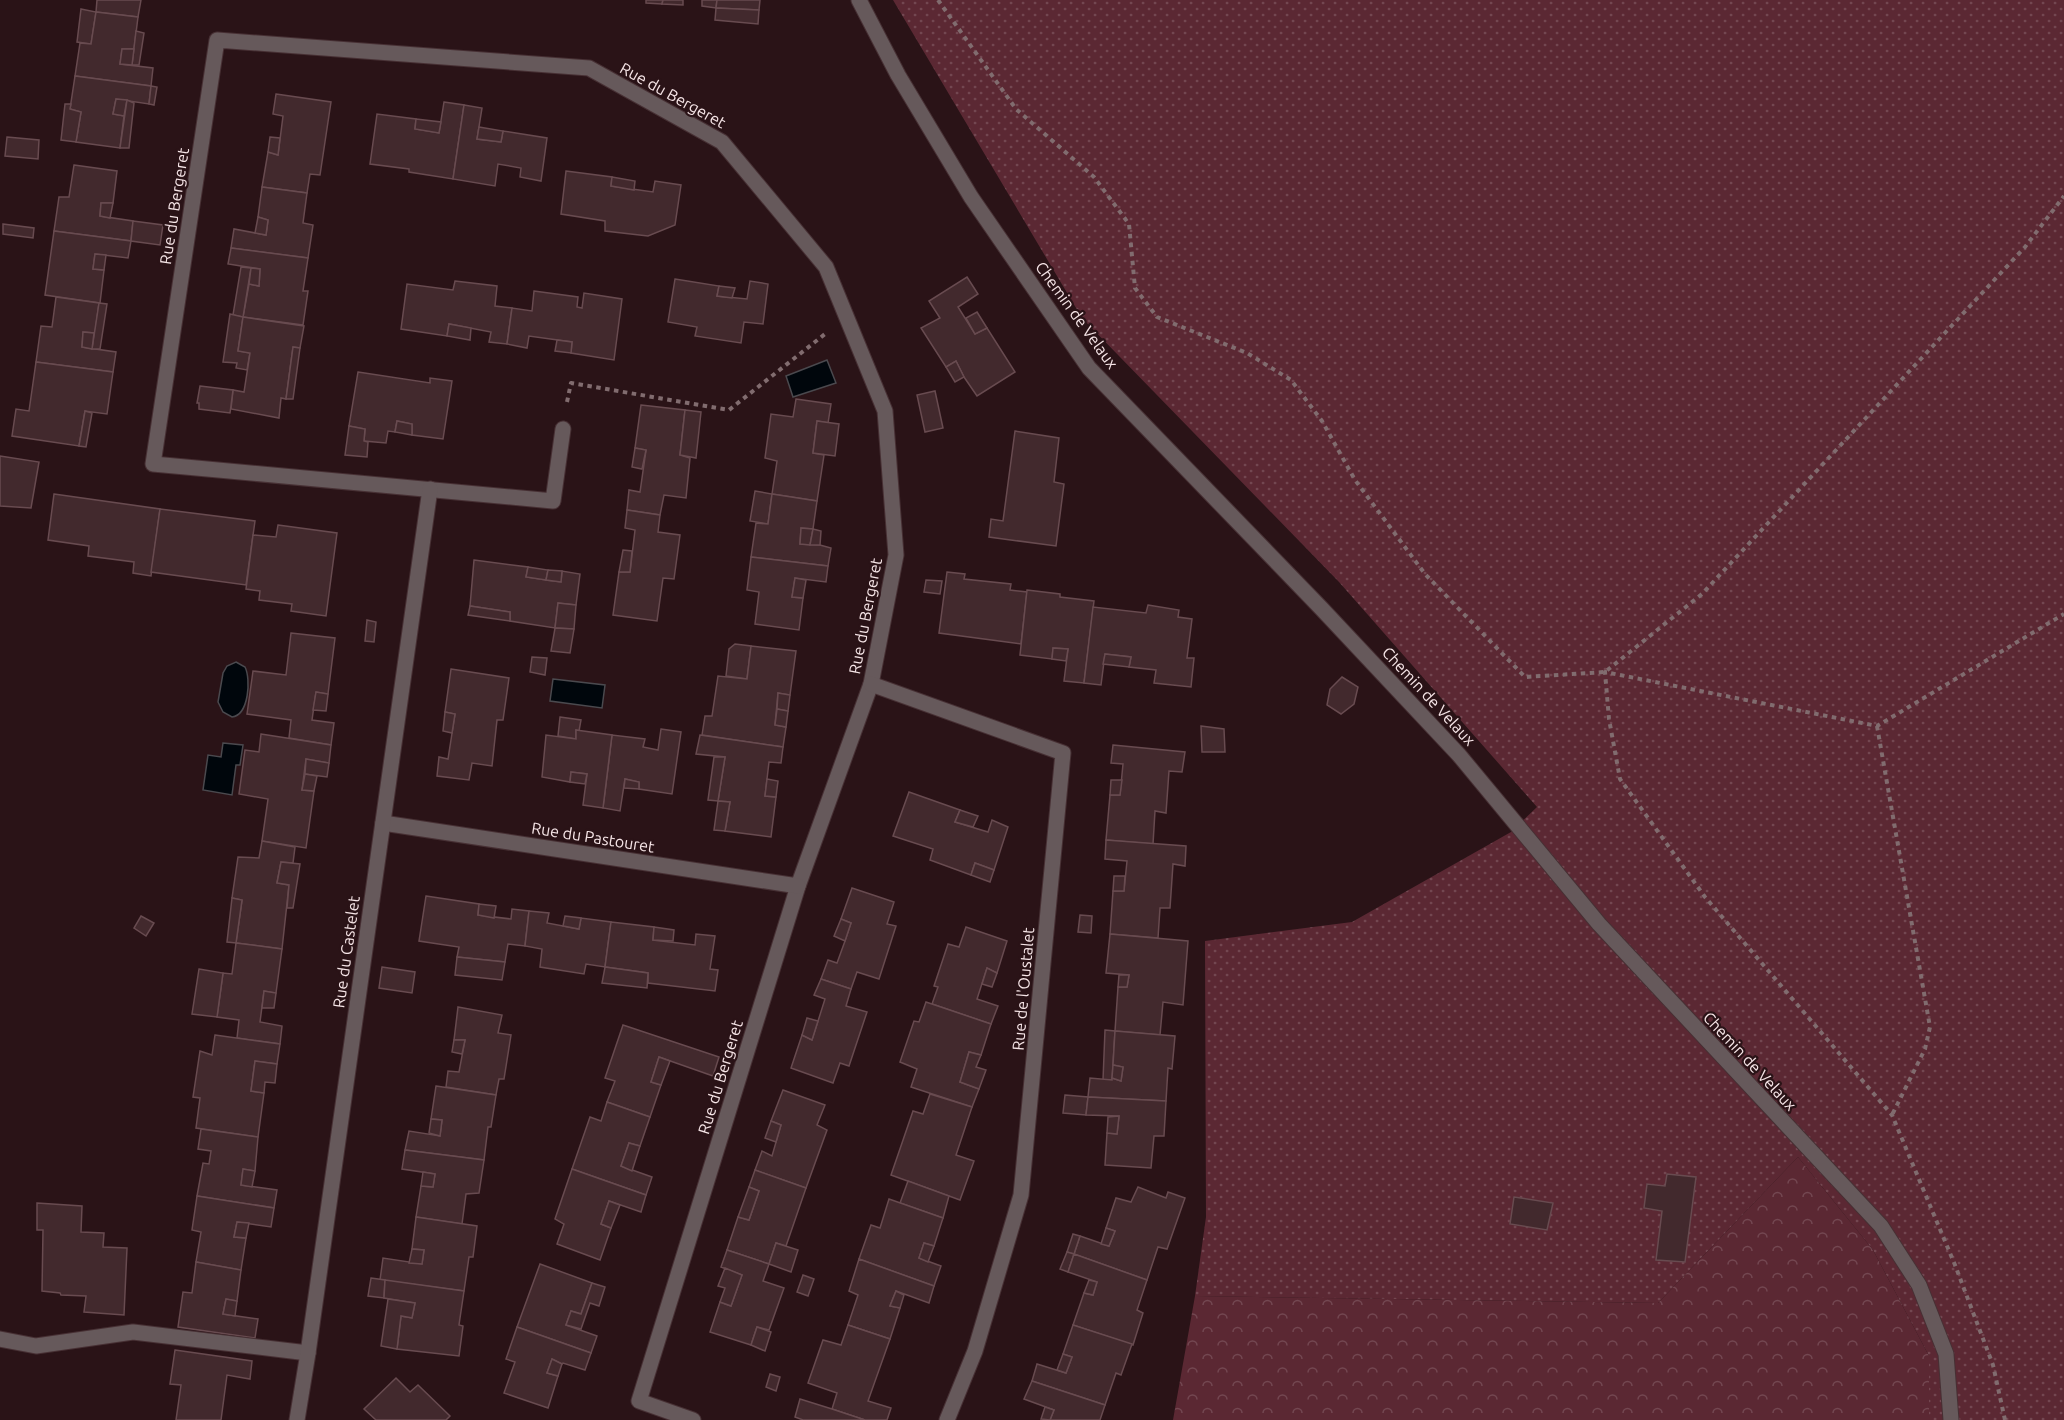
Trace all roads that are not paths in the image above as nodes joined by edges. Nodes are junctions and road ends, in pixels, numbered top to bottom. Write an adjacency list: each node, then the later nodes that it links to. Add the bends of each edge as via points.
1 (859, 0): 12 (street, Chemin de Velaux, via 898,75 971,197 1089,368 1460,755 1599,924 1881,1226 1919,1285 1946,1354)
2 (562, 429): 3 (street, Rue du Bergeret, via 553,501)
3 (430, 489): 4 (street, Rue du Bergeret, via 153,464 217,40 589,68 722,142 826,267 885,411 896,555); 5 (street, Rue du Castelet)
4 (871, 684): 6 (street, Rue du Bergeret); 11 (street, Rue de l'Oustalet, via 1063,753 1021,1195 975,1351)
5 (382, 823): 6 (street, Rue du Pastouret); 8 (street, Rue du Castelet)
6 (798, 886): 10 (street, Rue du Bergeret, via 639,1401)
7 (0, 1339): 8 (street, via 36,1346 133,1332)
8 (308, 1353): 9 (street, Rue du Castelet)
9 (297, 1420)
10 (693, 1420)
11 (947, 1420)
12 (1951, 1420)

